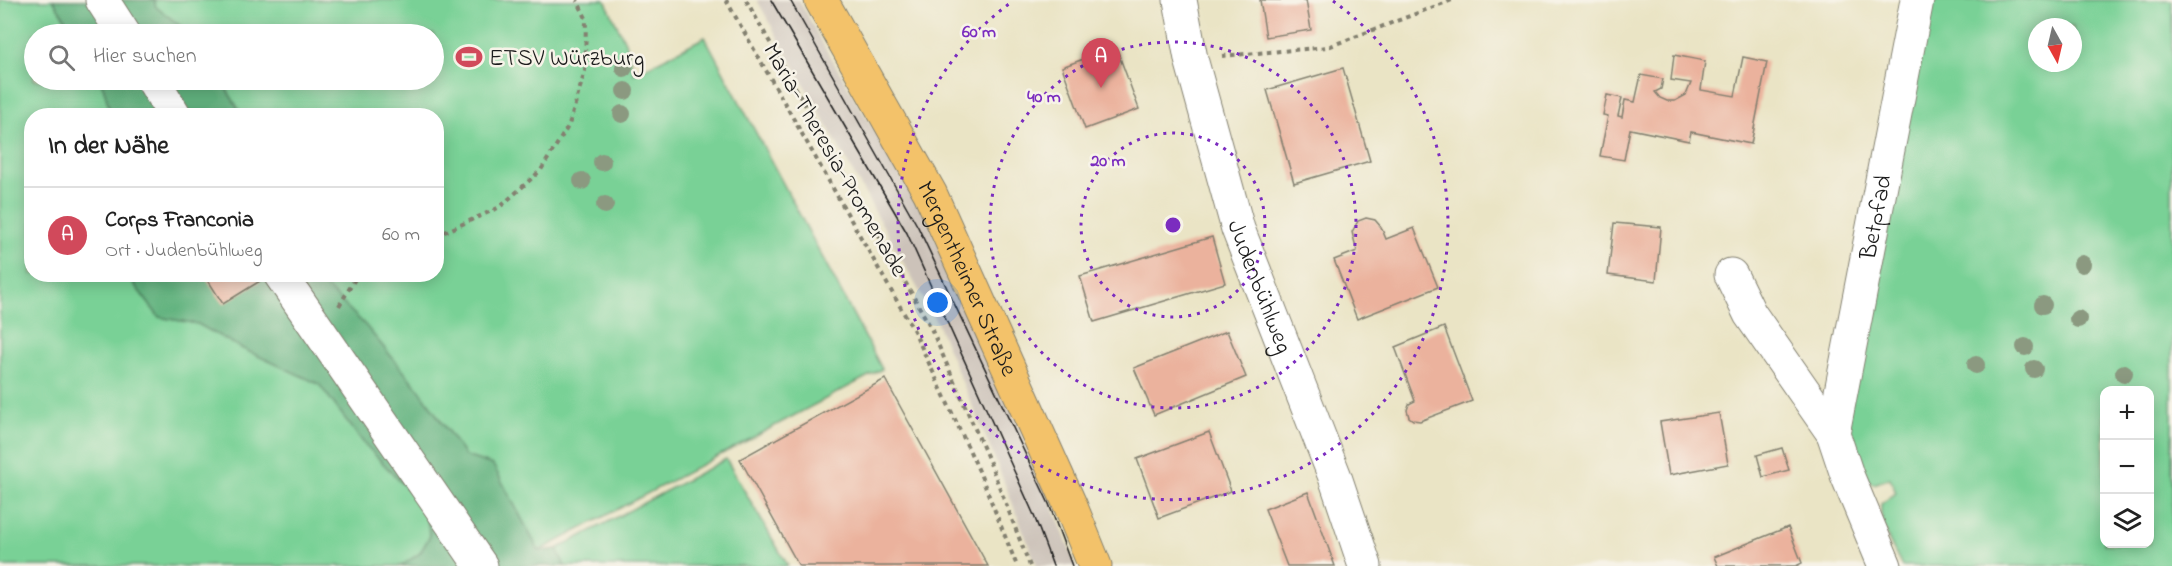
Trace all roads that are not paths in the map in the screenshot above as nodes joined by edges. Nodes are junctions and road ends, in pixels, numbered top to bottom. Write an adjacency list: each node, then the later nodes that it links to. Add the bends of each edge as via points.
1 (102, 0): 5 (street)
2 (821, 0): 12 (main road, Mergentheimer Straße, via 930,193)
3 (1180, 0): 13 (street, Judenbühlweg, via 1191,59 1238,229 1335,477)
4 (1917, 0): 10 (street, Betpfad)
5 (118, 24)
6 (159, 90): 7 (street)
7 (170, 108)
8 (1731, 275): 10 (street, Betpfad, via 1749,314)
9 (285, 282): 11 (street)
10 (1833, 433): 14 (street, Betpfad)
11 (481, 566)
12 (1095, 566)
13 (1365, 566)
14 (1885, 566)

